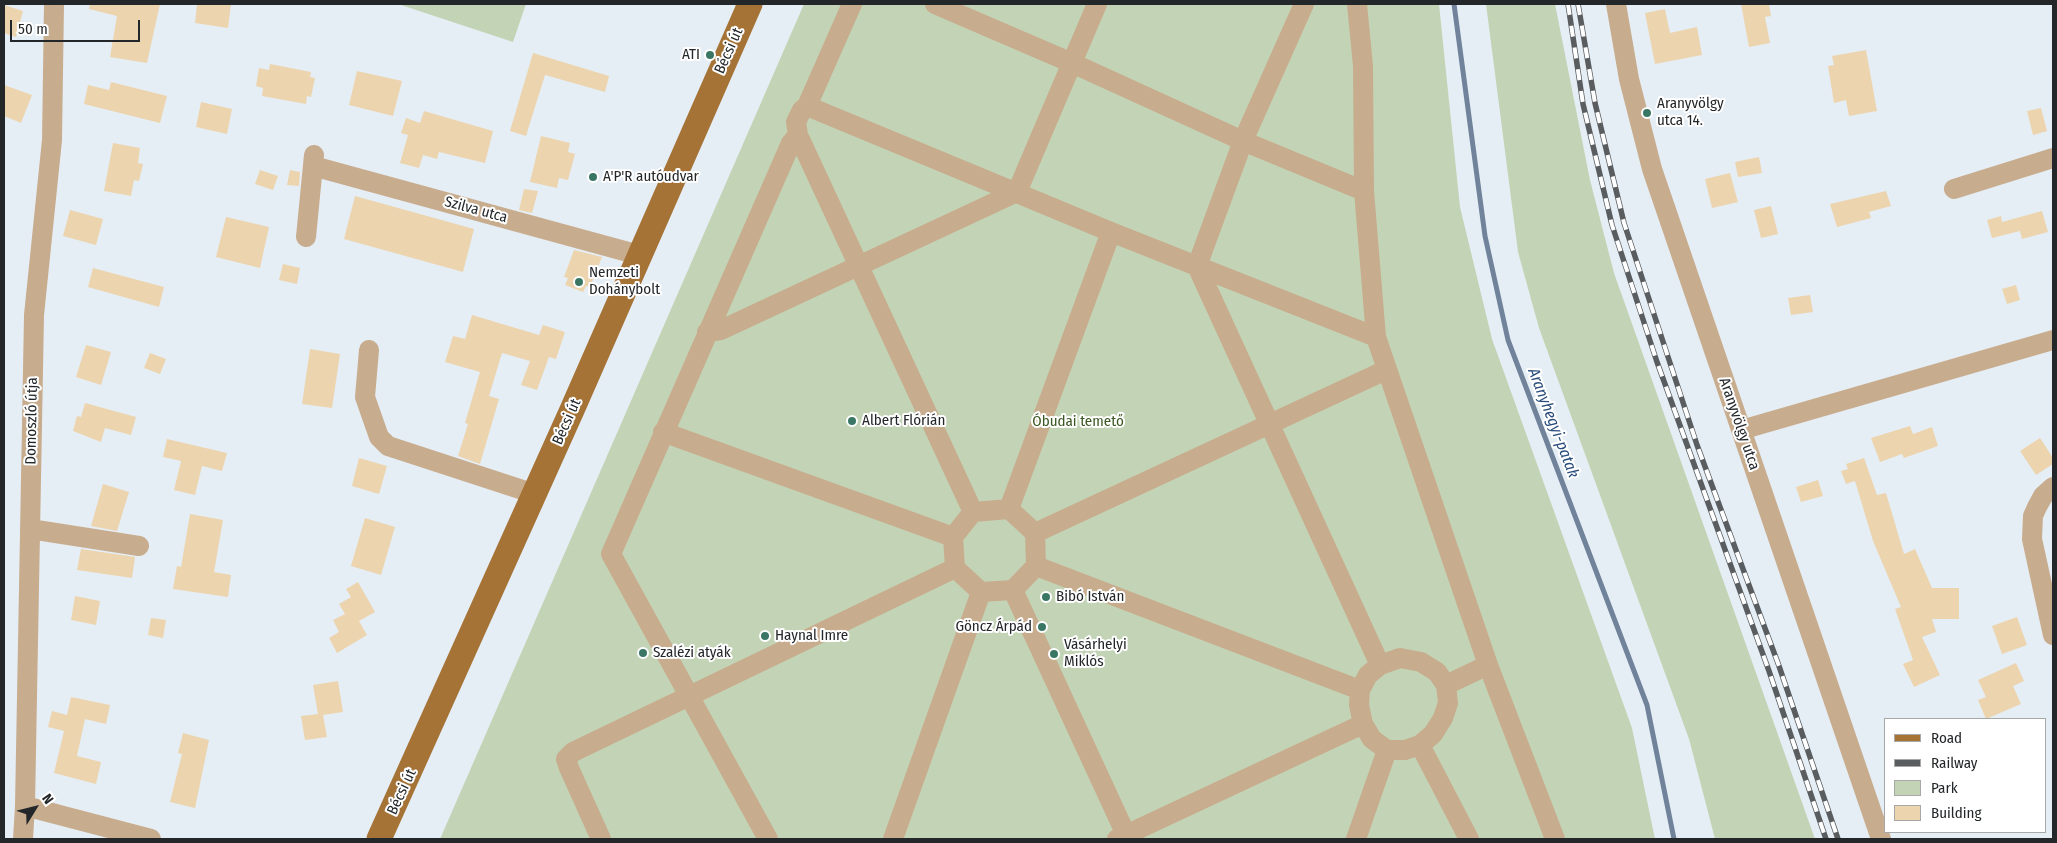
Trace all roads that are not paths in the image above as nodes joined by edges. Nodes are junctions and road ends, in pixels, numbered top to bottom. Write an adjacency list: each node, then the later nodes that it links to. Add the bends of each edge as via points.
1 (54, 4): 34 (street, Domoszló útja, via 52,140 34,315)
2 (750, 4): 19 (main road, Bécsi út)
3 (852, 4): 10 (street)
4 (935, 4): 9 (street)
5 (1097, 4): 9 (street)
6 (1304, 4): 12 (street)
7 (1357, 4): 15 (street, via 1363,66)
8 (1616, 4): 28 (street, Aranyvölgy utca, via 1628,79 1652,169)
9 (1072, 62): 12 (street); 16 (street)
10 (807, 106): 11 (street, via 796,122); 16 (street)
11 (798, 135): 20 (street); 22 (street, via 791,143)
12 (1243, 141): 15 (street); 21 (street)
13 (2053, 158): 14 (street)
14 (1954, 189)
15 (1364, 191): 23 (street)
16 (1017, 192): 17 (street); 20 (street)
17 (1111, 232): 21 (street); 32 (street)
18 (306, 237): 19 (street, Szilva utca, via 313,160)
19 (639, 255): 31 (main road, Bécsi út)
20 (858, 266): 22 (street, via 721,330); 33 (street)
21 (1197, 266): 23 (street); 27 (street)
22 (707, 332): 29 (street)
23 (1376, 337): 26 (street)
24 (2053, 340): 28 (street)
25 (369, 350): 31 (street, via 365,397 378,437 388,446)
26 (1386, 370): 27 (street); 44 (street)
27 (1271, 423): 35 (street); 43 (street)
28 (1741, 430): 62 (street, Aranyvölgy utca)
29 (664, 432): 36 (street); 47 (street, via 611,554)
30 (2053, 487): 42 (street, via 2043,496 2033,516 2032,539)
31 (535, 494): 55 (main road, Bécsi út)
32 (1009, 509): 33 (street); 35 (street)
33 (973, 512): 36 (street)
34 (30, 529): 37 (street); 51 (street, Domoszló útja)
35 (1035, 533): 38 (street)
36 (953, 537): 39 (street)
37 (139, 546)
38 (1036, 566): 40 (street); 46 (street)
39 (955, 568): 41 (street); 47 (street)
40 (1013, 590): 41 (street); 52 (street)
41 (981, 592): 58 (street)
42 (2053, 636)
43 (1380, 665): 45 (street, via 1400,658 1421,662 1437,672); 46 (street, via 1368,675)
44 (1488, 665): 45 (street); 61 (street)
45 (1446, 685): 49 (street, via 1448,703 1443,718 1434,734)
46 (1360, 690): 48 (street)
47 (690, 694): 56 (street, via 573,752 566,759); 57 (street)
48 (1363, 724): 50 (street, via 1372,739); 52 (street)
49 (1420, 745): 50 (street, via 1405,750); 60 (street)
50 (1387, 750): 59 (street)
51 (26, 806): 53 (street, Domoszló útja); 54 (street)
52 (1124, 838)
53 (23, 839)
54 (151, 839)
55 (379, 839)
56 (601, 839)
57 (768, 839)
58 (893, 839)
59 (1356, 839)
60 (1469, 839)
61 (1555, 839)
62 (1881, 839)

